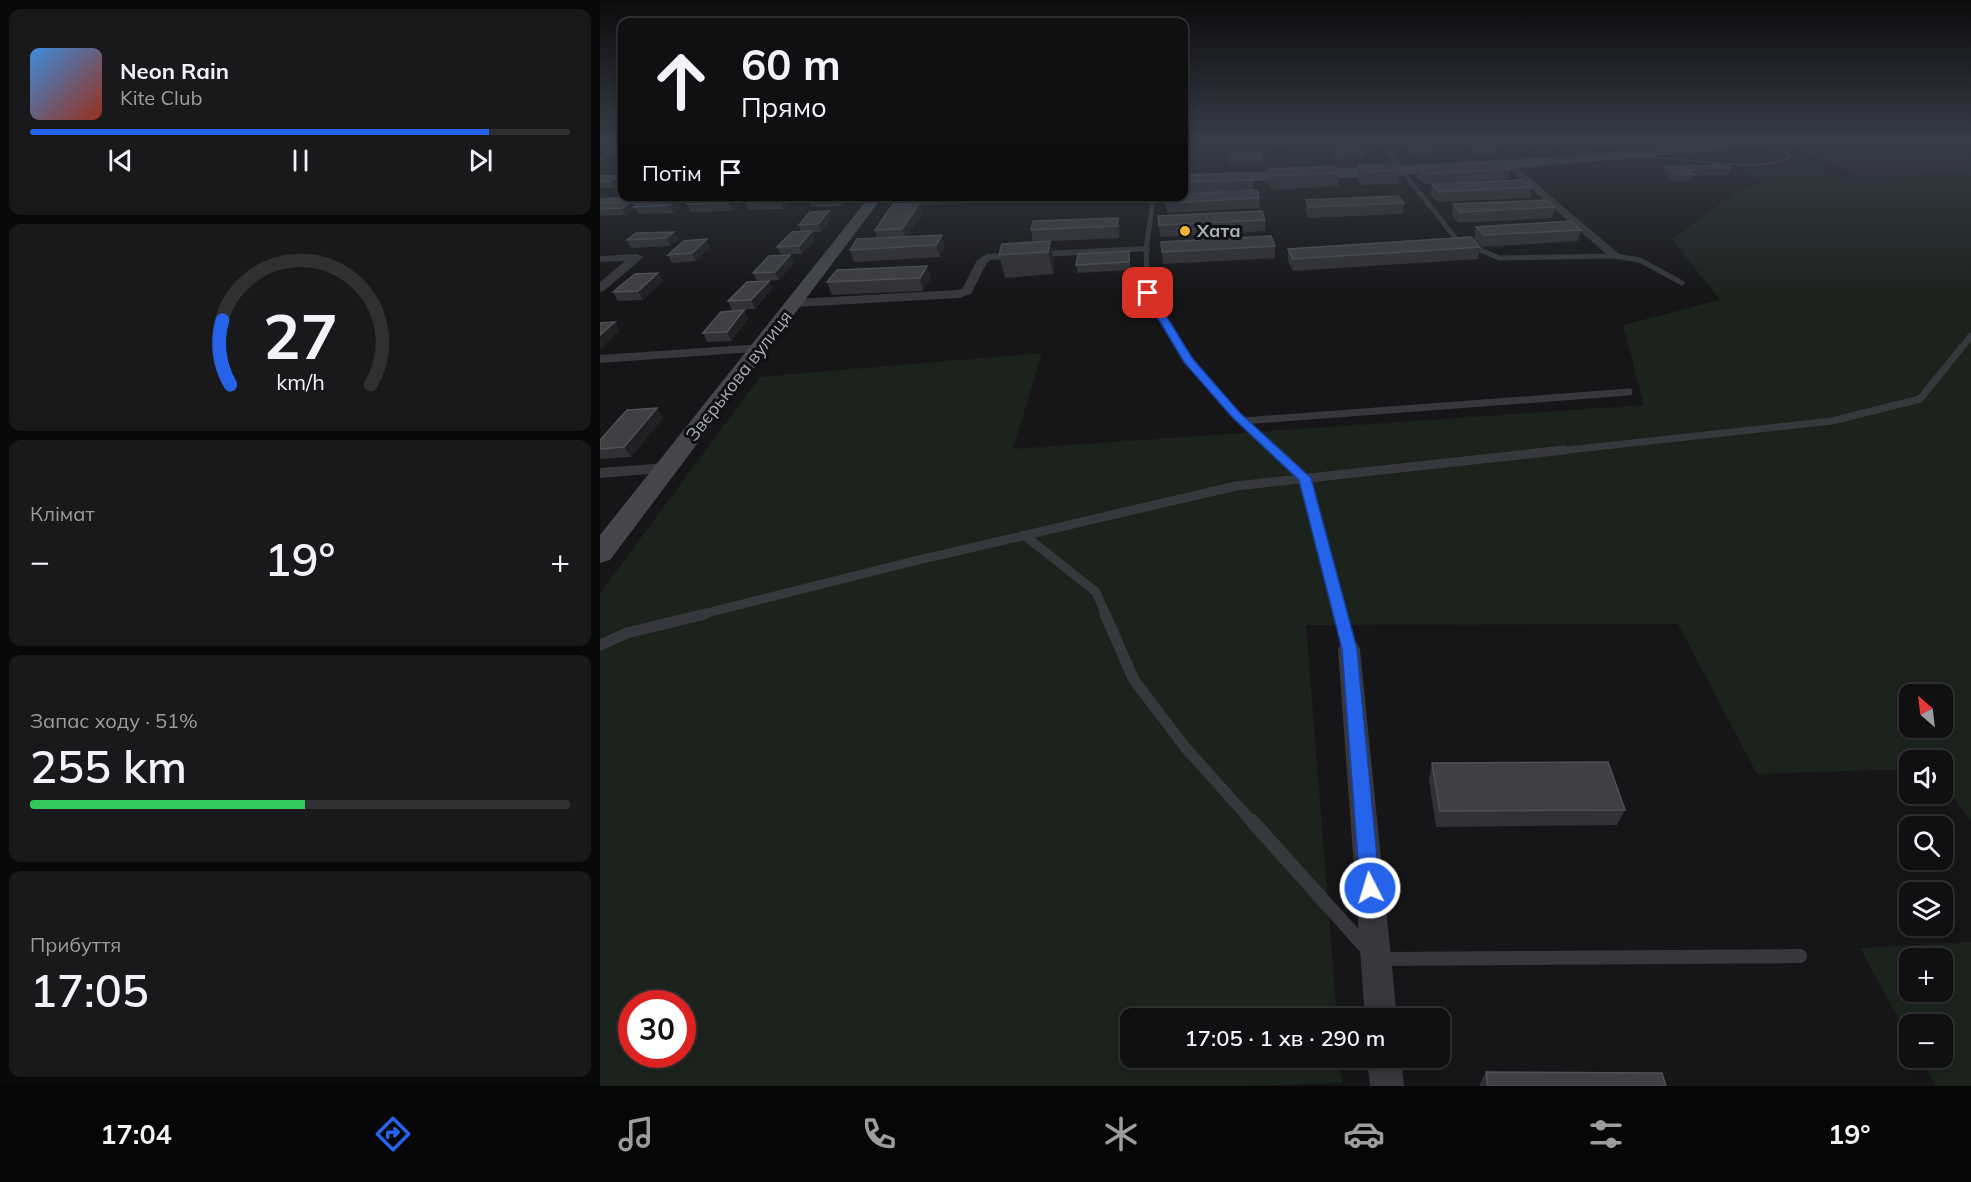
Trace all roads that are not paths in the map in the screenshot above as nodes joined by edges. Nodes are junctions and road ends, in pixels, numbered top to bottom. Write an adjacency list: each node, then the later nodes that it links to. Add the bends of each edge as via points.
1 (1419, 193): 10 (lane, via 1457,240)
2 (1541, 193): 12 (street)
3 (618, 196): 4 (main road)
4 (600, 197)
5 (624, 201): 8 (main road)
6 (874, 201): 16 (main road, Звєрькова вулиця)
7 (1152, 201): 11 (lane)
8 (600, 202)
9 (1457, 245): 10 (lane)
10 (1469, 245): 12 (lane, via 1499,258)
11 (1146, 249): 16 (street, via 987,257 967,291 959,294); 21 (lane, via 1148,293 1188,360)
12 (1615, 256): 14 (lane, via 1640,260)
13 (600, 259): 15 (street, via 637,257)
14 (1682, 283)
15 (600, 288)
16 (796, 303): 18 (main road, Звєрькова вулиця)
17 (1971, 336): 24 (lane, via 1920,399 1832,421)
18 (762, 348): 19 (street); 22 (main road, Звєрькова вулиця)
19 (600, 359)
20 (1629, 392): 21 (lane)
21 (1243, 421): 24 (lane)
22 (667, 468): 23 (street); 26 (main road, Звєрькова вулиця)
23 (600, 473)
24 (1305, 478): 25 (lane, via 1236,486); 28 (lane)
25 (1024, 535): 27 (lane, via 627,633); 30 (lane, via 1095,592 1134,680 1185,747)
26 (600, 554)
27 (600, 645)
28 (1349, 649): 30 (street)
29 (1800, 956): 30 (lane)
30 (1376, 959): 31 (street)
31 (1380, 1008)
32 (1385, 1068): 33 (street)
33 (1387, 1086)

